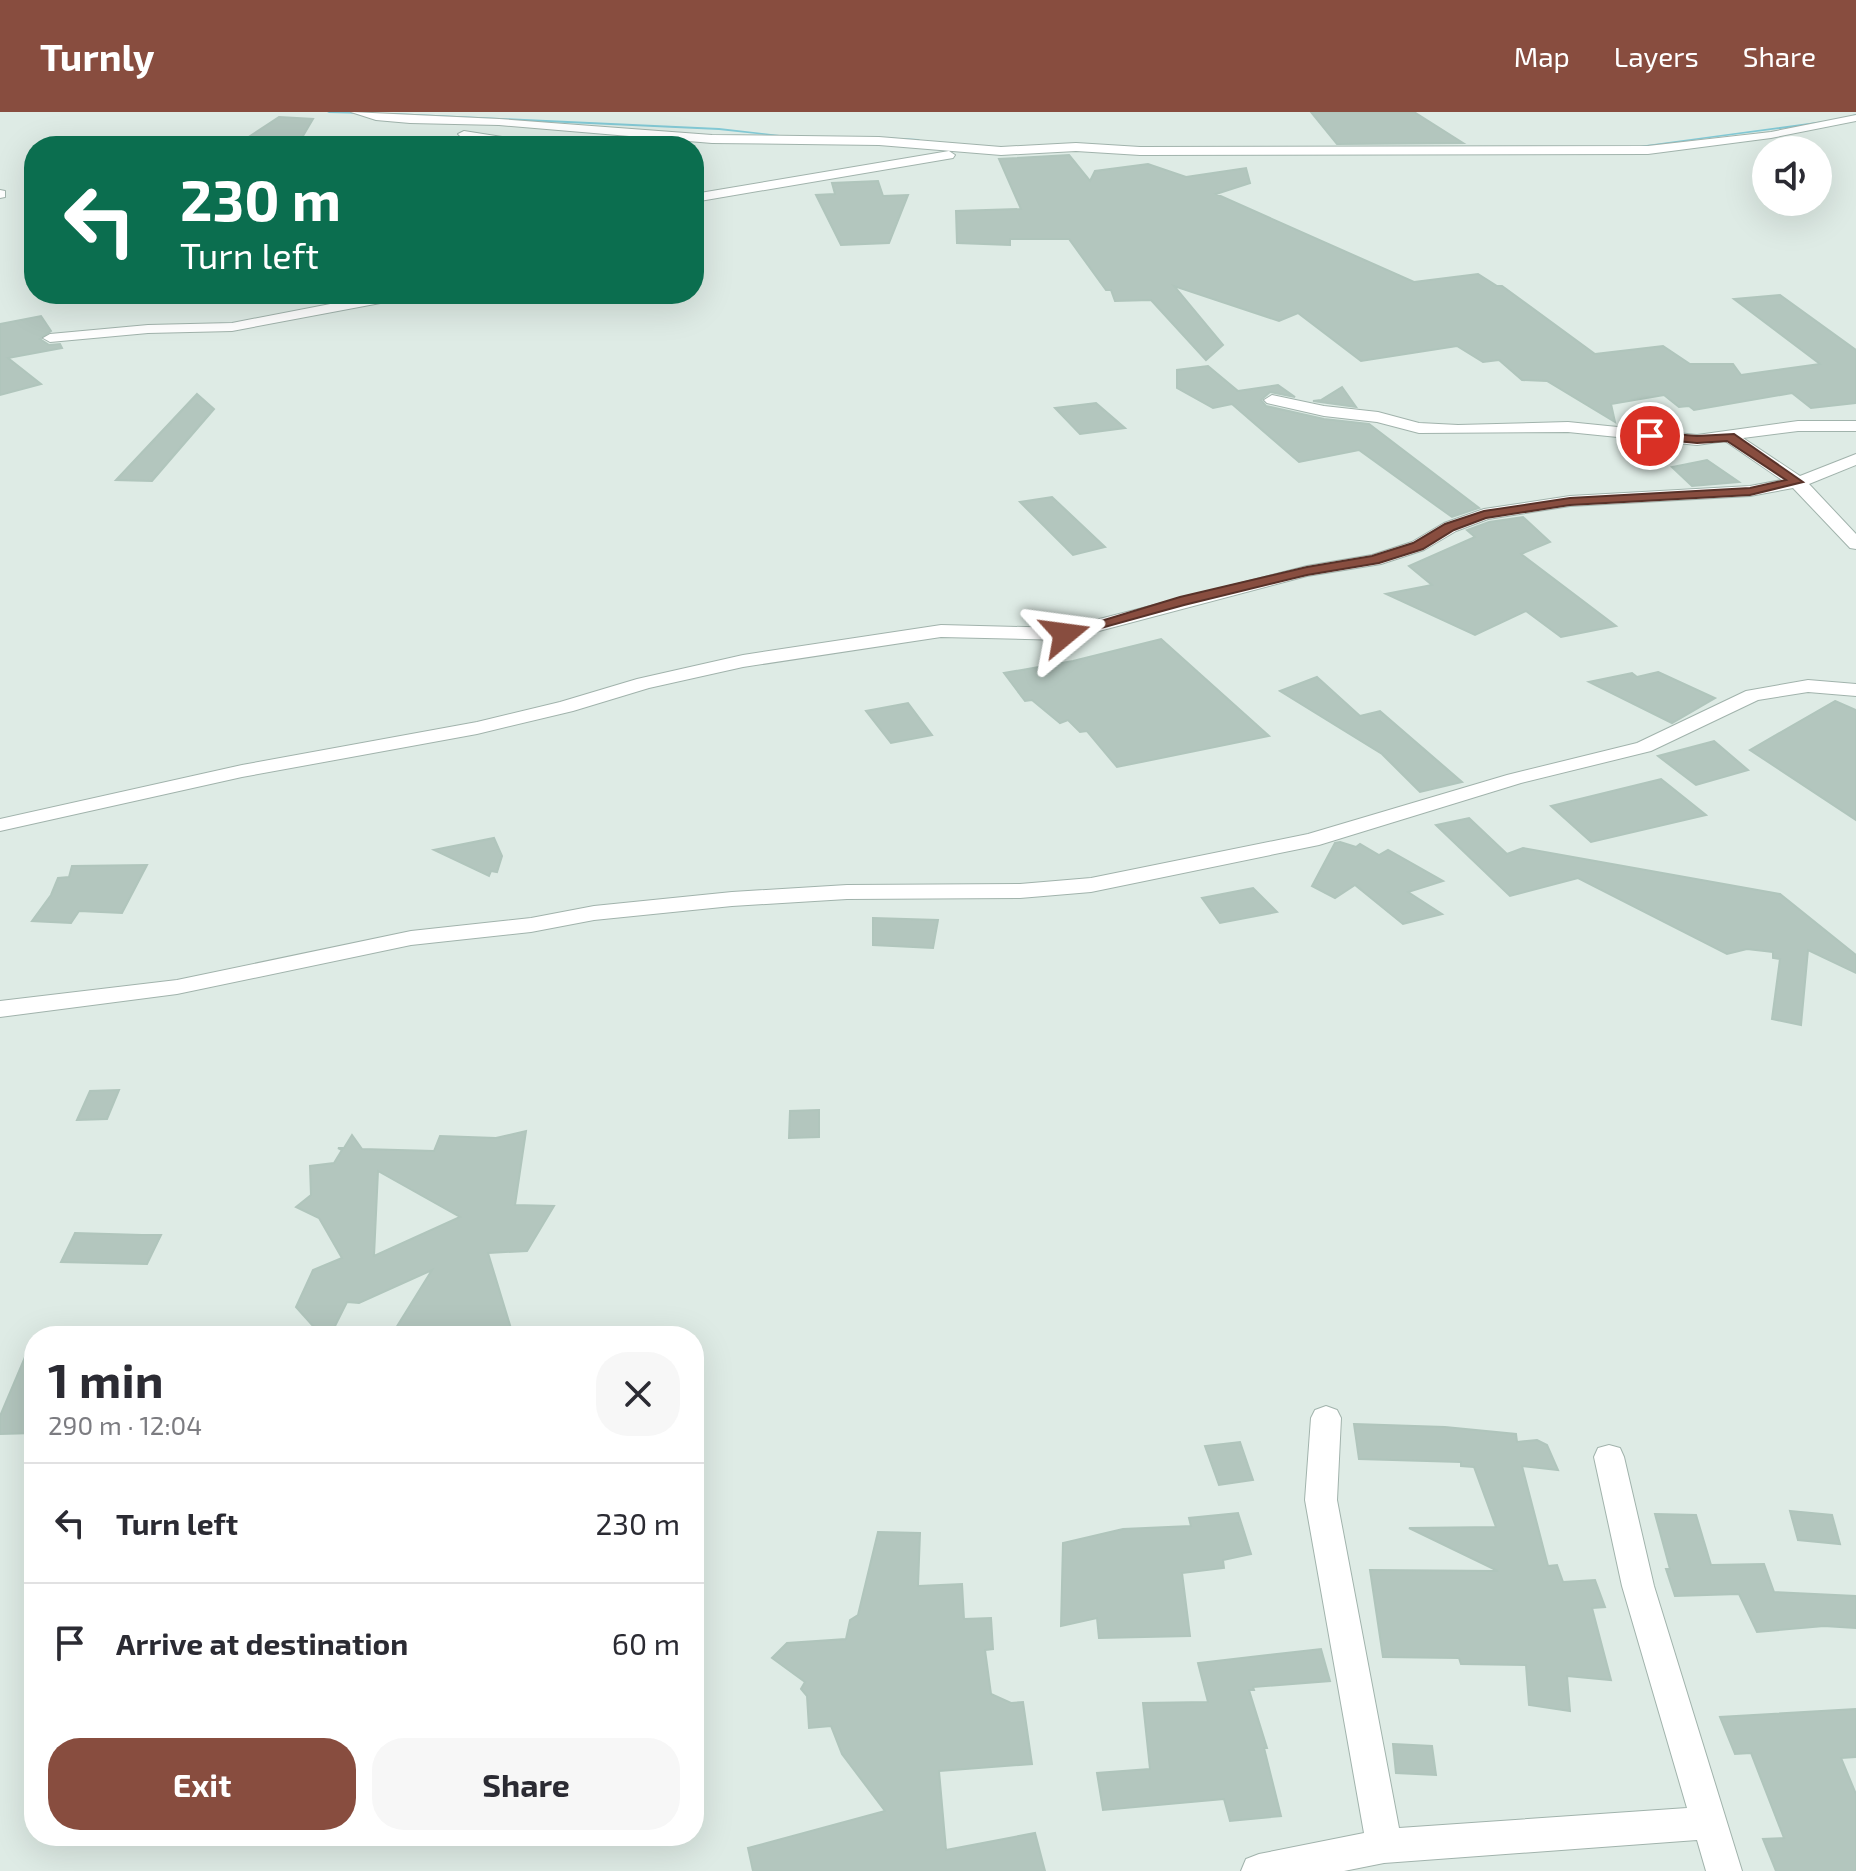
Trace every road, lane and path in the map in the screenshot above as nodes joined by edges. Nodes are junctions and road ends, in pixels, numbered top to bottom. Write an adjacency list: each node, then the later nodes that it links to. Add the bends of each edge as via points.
1 (357, 112): 2 (street)
2 (376, 117): 4 (street, via 391,125); 5 (street)
3 (1856, 118): 7 (street, via 1648,150)
4 (475, 136)
5 (674, 136)
6 (704, 138): 7 (street, via 879,141)
7 (987, 150): 8 (street)
8 (704, 196)
9 (354, 304): 10 (street, via 232,327)
10 (50, 338)
11 (1272, 400): 13 (street, via 1419,428 1553,427 1697,440)
12 (1856, 426): 13 (street, via 1798,426)
13 (1730, 437): 15 (street)
14 (1856, 459): 15 (street)
15 (1797, 482): 16 (street); 18 (street, via 1750,491 1570,501 1484,514 1375,560 1307,571 1065,634 941,631 743,661 477,728 242,771)
16 (1856, 544)
17 (1856, 690): 19 (street, via 1808,686 1753,695 1644,747 1514,779 1311,840 1091,885 847,892 594,913 411,938 177,987)
18 (0, 825)
19 (0, 1009)
20 (1326, 1418): 23 (street, via 1321,1500)
21 (1609, 1457): 22 (street, via 1638,1586)
22 (1707, 1823): 23 (street); 25 (street)
23 (1384, 1846): 24 (street)
24 (1259, 1871)
25 (1724, 1871)

